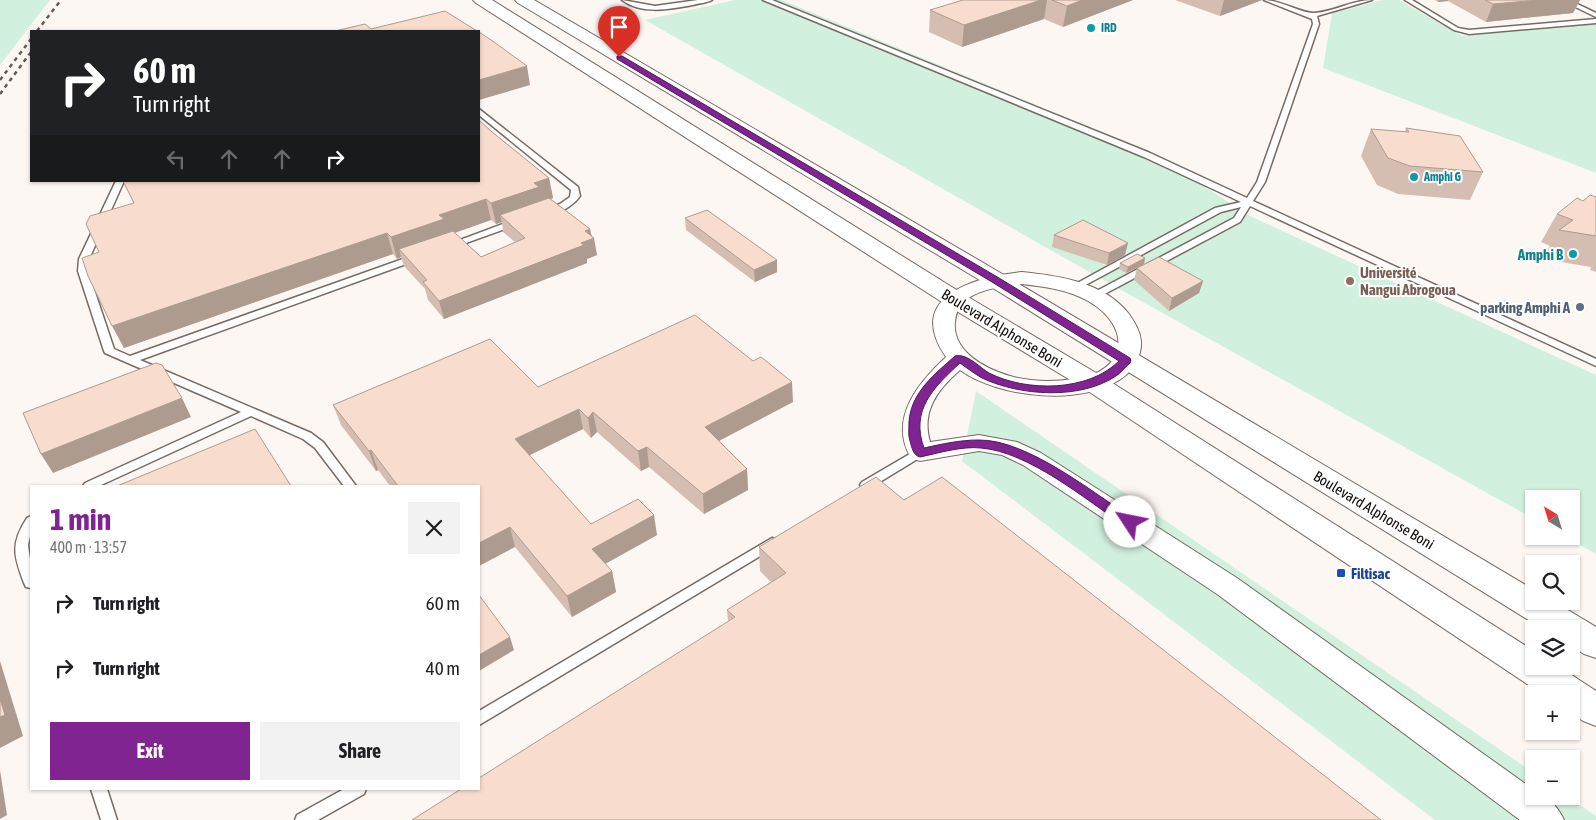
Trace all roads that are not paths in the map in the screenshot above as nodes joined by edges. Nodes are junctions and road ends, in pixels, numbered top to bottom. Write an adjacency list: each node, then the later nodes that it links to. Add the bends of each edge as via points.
1 (481, 0): 19 (main road, Boulevard Alphonse Boni)
2 (523, 0): 16 (main road, Boulevard Alphonse Boni)
3 (624, 0): 4 (lane, via 650,8)
4 (709, 0)
5 (766, 0): 15 (lane, via 1138,151)
6 (1266, 0): 11 (lane)
7 (1369, 0): 11 (lane)
8 (1408, 0): 12 (lane, via 1456,29 1469,32)
9 (1564, 0): 10 (lane)
10 (1596, 15)
11 (1310, 16): 15 (lane, via 1315,18 1316,24 1261,182)
12 (1596, 21)
13 (480, 112): 21 (lane, via 575,189 576,196 567,204)
14 (120, 182): 21 (lane, via 89,246 83,271 109,351)
15 (1248, 203): 17 (lane, via 1218,210); 18 (lane, via 1237,220); 23 (lane)
16 (996, 280): 17 (street, via 1049,280); 19 (street, via 972,288); 22 (main road, Boulevard Alphonse Boni)
17 (1074, 287): 18 (street)
18 (1094, 296): 22 (street, via 1116,312 1127,328 1131,344)
19 (954, 299): 20 (street, via 943,317 945,338); 24 (main road, Boulevard Alphonse Boni)
20 (959, 358): 24 (street, via 986,376 1021,387 1059,390); 26 (street, via 922,395 914,436)
21 (130, 360): 25 (lane)
22 (1126, 361): 24 (street, via 1113,374); 33 (main road, Boulevard Alphonse Boni)
23 (1596, 363)
24 (1094, 383): 36 (main road, Boulevard Alphonse Boni)
25 (252, 411): 27 (lane); 28 (lane, via 313,440)
26 (920, 452): 29 (lane); 42 (street, via 980,443 1008,448 1032,459 1227,586)
27 (92, 485)
28 (349, 485)
29 (853, 494)
30 (30, 523): 32 (lane, via 23,535 20,551)
31 (786, 535): 37 (lane)
32 (30, 580)
33 (1556, 620)
34 (1580, 634): 35 (main road, Boulevard Alphonse Boni)
35 (1596, 644)
36 (1596, 710)
37 (480, 719)
38 (99, 790): 40 (lane)
39 (356, 790): 41 (lane)
40 (109, 820)
41 (303, 820)
42 (1547, 820)

